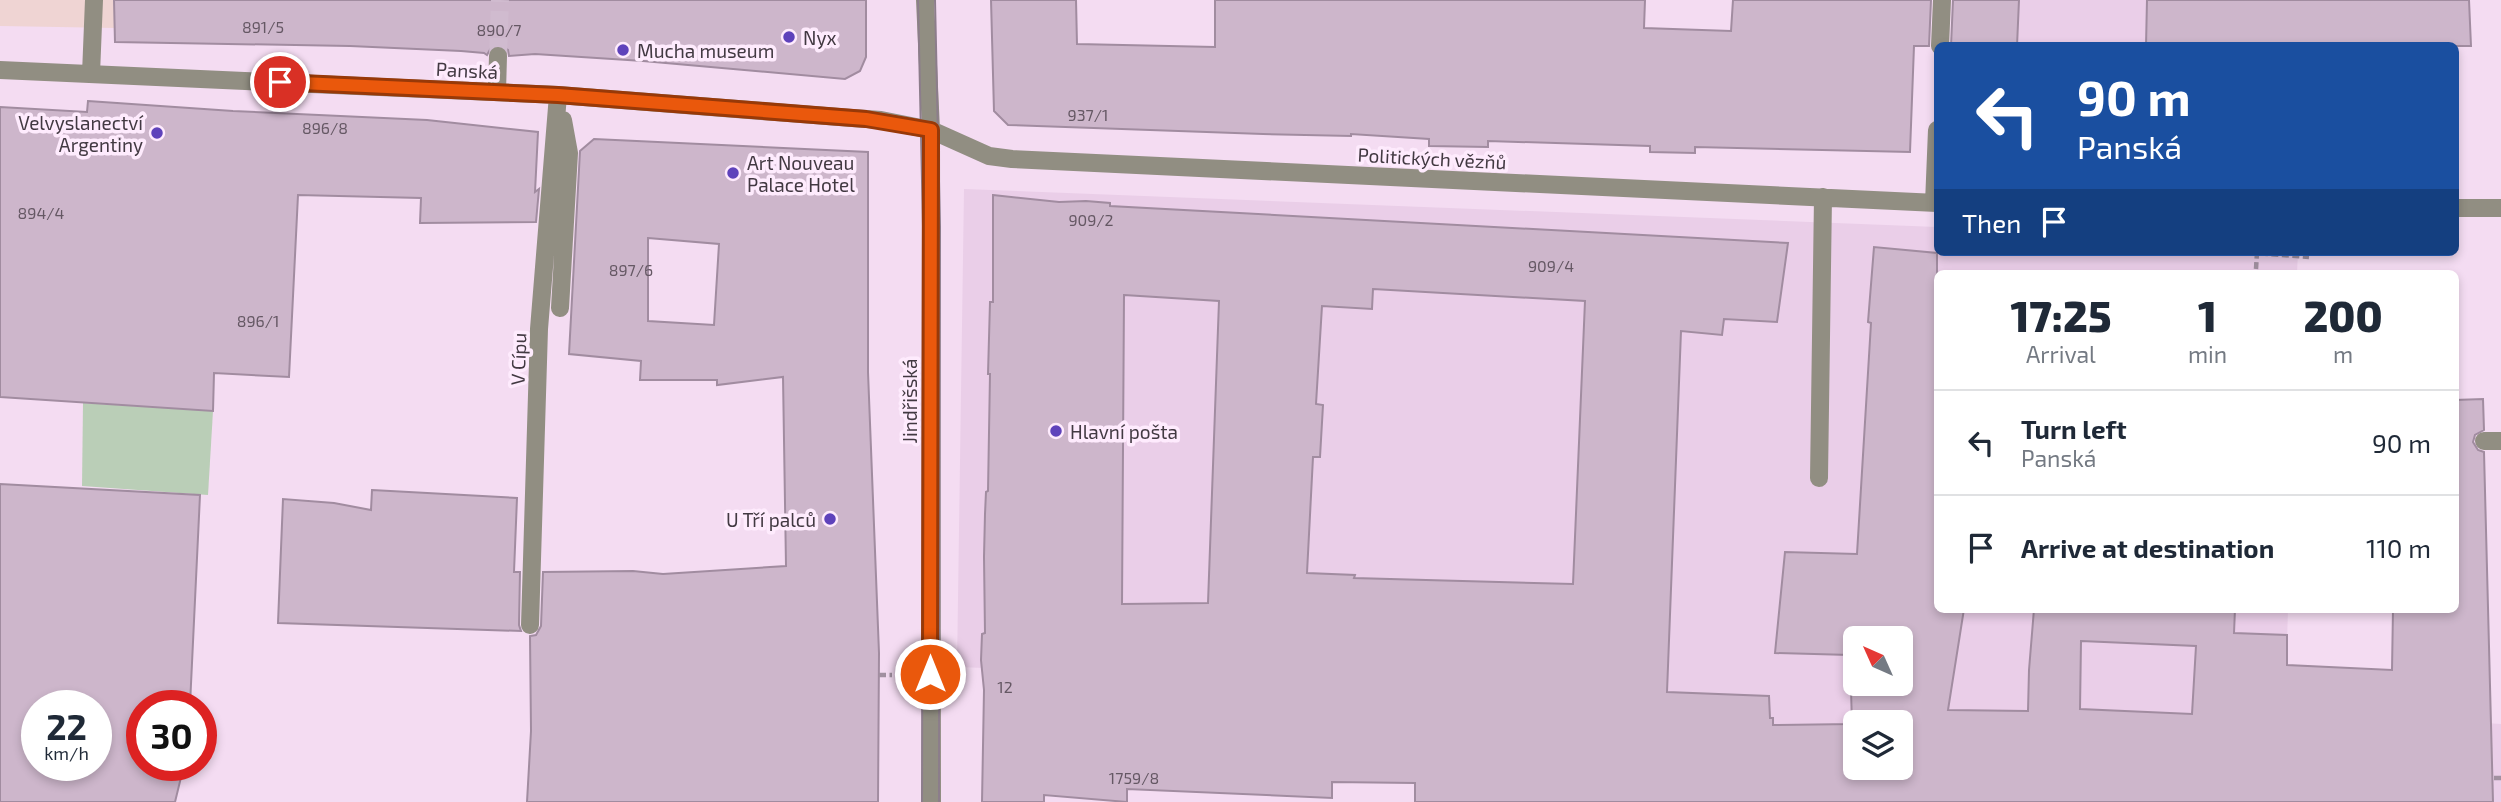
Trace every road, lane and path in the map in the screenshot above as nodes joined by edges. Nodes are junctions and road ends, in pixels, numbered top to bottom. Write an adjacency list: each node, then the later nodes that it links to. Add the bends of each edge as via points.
1 (94, 0): 7 (street)
2 (925, 0): 10 (street, Jindřišská)
3 (1942, 0): 4 (street)
4 (1940, 42)
5 (498, 56): 8 (street)
6 (0, 70): 7 (street, Panská)
7 (91, 74): 8 (street, Panská)
8 (497, 92): 9 (street, Panská)
9 (558, 95): 10 (street, Panská, via 881,120); 19 (street, via 569,153); 21 (street, V Cípu, via 539,329)
10 (931, 130): 11 (street, Politických vězňů, via 989,156 1012,159); 26 (street, Jindřišská)
11 (1823, 197): 12 (street, Politických vězňů); 20 (street)
12 (1934, 203)
13 (2459, 208): 14 (street)
14 (2501, 208)
15 (2257, 256): 18 (path)
16 (2296, 256): 17 (path)
17 (2309, 257)
18 (2256, 269)
19 (560, 308)
20 (1819, 478)
21 (530, 625)
22 (879, 675): 23 (path)
23 (892, 675)
24 (2494, 778): 25 (path)
25 (2501, 778)
26 (932, 802)

